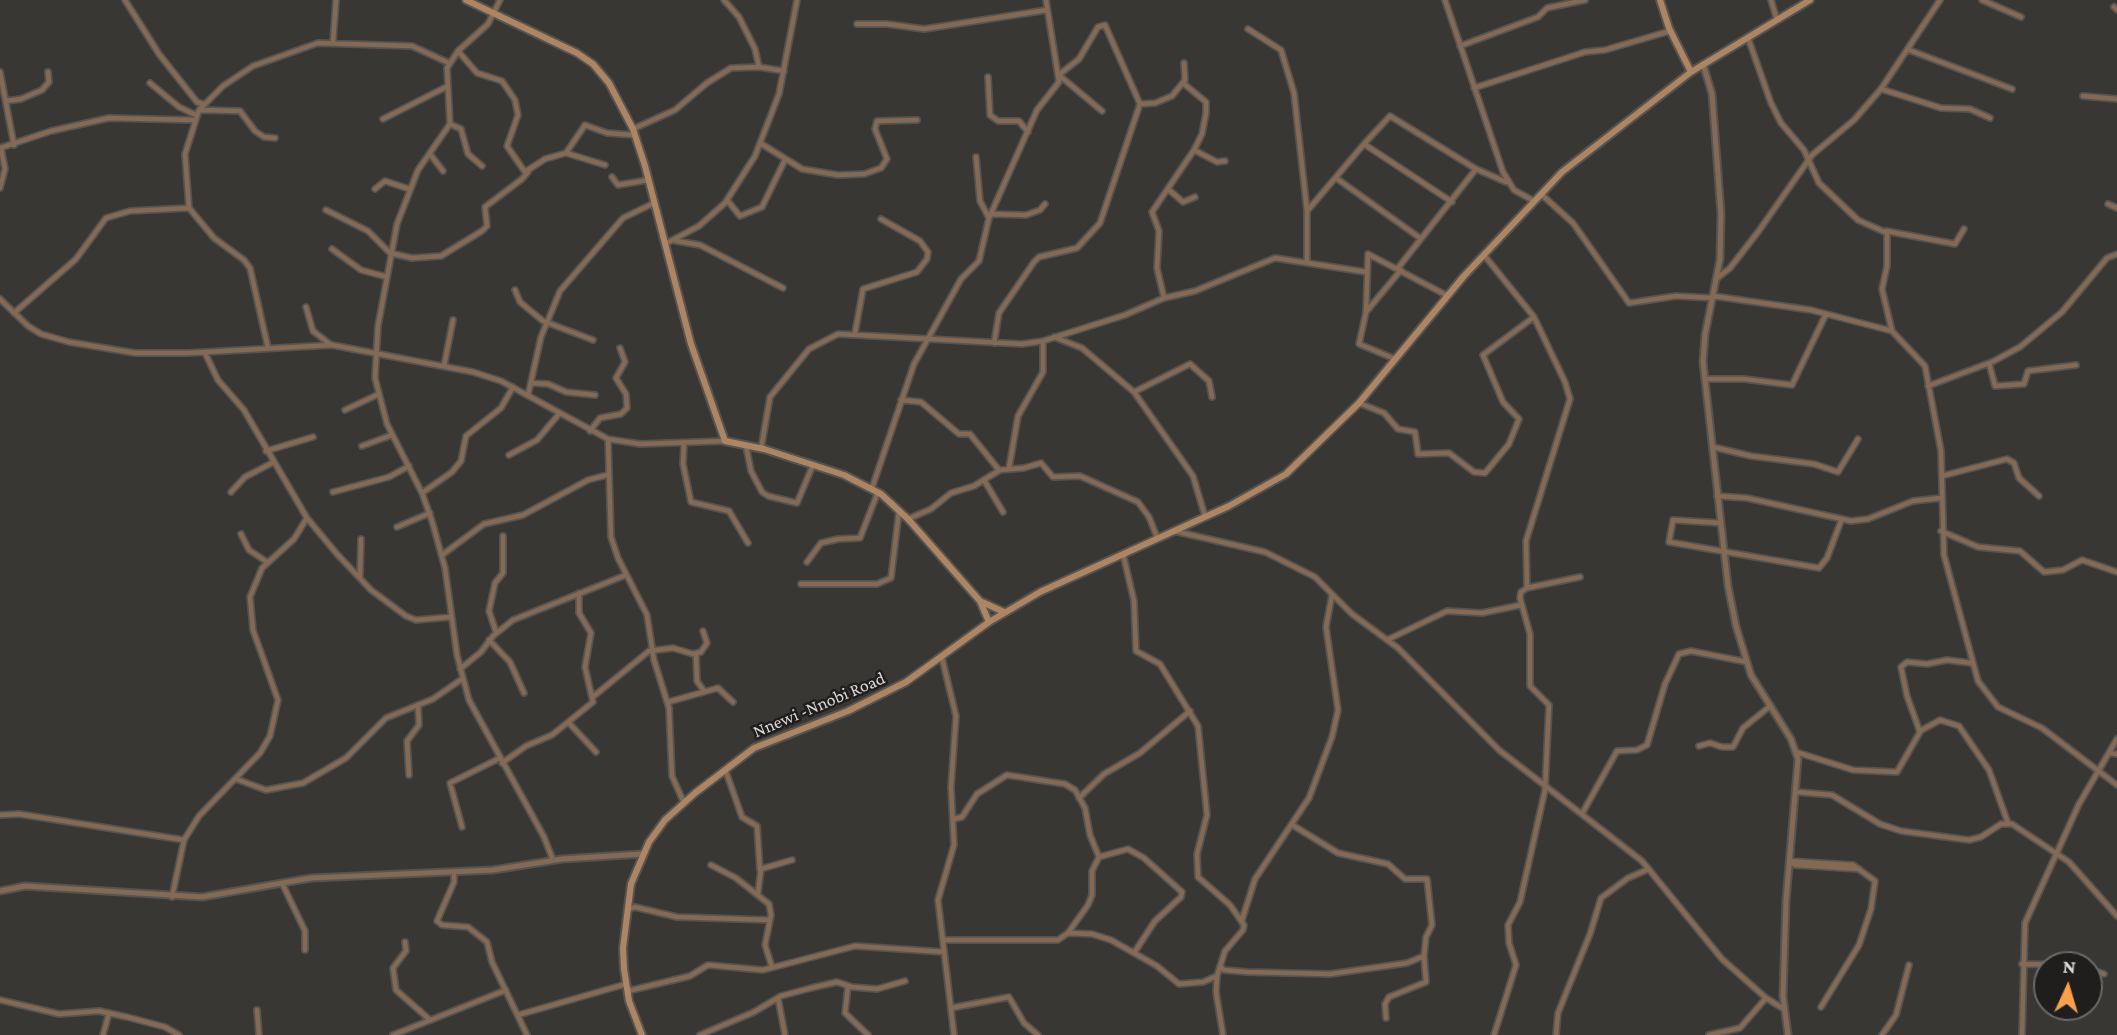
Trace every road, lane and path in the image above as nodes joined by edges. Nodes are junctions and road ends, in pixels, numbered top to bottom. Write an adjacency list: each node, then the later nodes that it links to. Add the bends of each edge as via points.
1 (125, 0): 46 (street, via 159,54 197,102)
2 (336, 0): 23 (street)
3 (466, 0): 16 (main road)
4 (500, 0): 16 (street)
5 (724, 0): 30 (street, via 739,17)
6 (797, 0): 31 (street)
7 (1046, 0): 15 (street)
8 (1445, 0): 24 (street)
9 (1585, 0): 24 (street, via 1547,8 1538,17)
10 (1660, 0): 21 (main road)
11 (1771, 0): 18 (street)
12 (1811, 0): 18 (main road, Nnewi -Nnobi Road)
13 (1940, 0): 25 (street)
14 (1982, 0): 17 (street)
15 (1047, 9): 19 (street, via 923,29); 35 (street)
16 (495, 13): 26 (street); 54 (main road, via 593,64 609,83)
17 (2021, 17)
18 (1777, 20): 22 (main road, Nnewi -Nnobi Road)
19 (857, 24)
20 (1248, 29): 92 (street, via 1282,52 1294,93)
21 (1670, 31): 34 (main road); 40 (street)
22 (1748, 38): 29 (main road, Nnewi -Nnobi Road); 65 (street, via 1781,123)
23 (334, 42): 27 (street, via 412,46); 46 (street, via 253,66)
24 (1460, 46): 40 (street)
25 (1909, 50): 41 (street); 42 (street)
26 (457, 51): 27 (street); 72 (street, via 477,73 502,81 515,100 519,115 507,146)
27 (449, 63): 39 (street)
28 (1184, 64): 38 (street)
29 (1703, 64): 34 (main road, Nnewi -Nnobi Road); 108 (street, via 1712,94 1721,214)
30 (759, 67): 31 (street); 54 (street, via 731,68 675,110)
31 (784, 71): 57 (street)
32 (0, 72): 45 (street)
33 (48, 72): 45 (street, via 49,82 42,90)
34 (1692, 72): 81 (main road, Nnewi -Nnobi Road, via 1562,172)
35 (1060, 76): 47 (street, via 1079,58 1098,27 1105,25); 48 (street); 55 (street)
36 (988, 77): 55 (street, via 990,115 998,121 1019,121)
37 (150, 83): 49 (street)
38 (1183, 83): 47 (street, via 1164,101); 61 (street, via 1206,102 1202,134)
39 (448, 86): 51 (street); 53 (street)
40 (1474, 88): 76 (street)
41 (1881, 89): 50 (street, via 1941,108 1970,109); 65 (street)
42 (2012, 89)
43 (2083, 96): 44 (street)
44 (2117, 99)
45 (6, 101): 59 (street)
46 (204, 104): 49 (street)
47 (1139, 104): 128 (street, via 1100,223 1077,248 1034,261 999,313)
48 (1102, 111)
49 (196, 115): 56 (street, via 240,111 255,131); 59 (street, via 109,118); 89 (street, via 185,154)
50 (1990, 118)
51 (383, 119)
52 (917, 120): 66 (street, via 877,121 875,129 887,159 881,169 838,175 802,169)
53 (450, 124): 63 (street); 69 (street, via 461,129 468,154)
54 (634, 132): 62 (street, via 607,133 585,125); 75 (main road)
55 (1029, 132): 93 (street)
56 (275, 138)
57 (760, 143): 66 (street); 83 (street)
58 (1364, 144): 70 (street, via 1390,116); 74 (street); 85 (street)
59 (14, 145): 60 (street)
60 (1, 148): 77 (street, via 5,169)
61 (1194, 150): 67 (street, via 1217,162); 80 (street)
62 (566, 153): 68 (street); 72 (street, via 545,159)
63 (430, 154): 71 (street); 78 (street)
64 (976, 157): 93 (street, via 979,201)
65 (1809, 159): 96 (street, via 1825,190 1858,220); 108 (street, via 1758,232)
66 (785, 160): 83 (street, via 762,207 740,216)
67 (1225, 161)
68 (605, 165)
69 (482, 166)
70 (1476, 169): 76 (street); 85 (street)
71 (443, 171)
72 (528, 172): 101 (street, via 485,207 487,226 456,249 428,258)
73 (612, 177): 75 (street, via 618,185)
74 (1336, 178): 92 (street); 97 (street)
75 (648, 180): 86 (main road)
76 (1507, 182): 84 (street)
77 (0, 188)
78 (410, 188): 79 (street, via 386,181); 101 (street)
79 (374, 189)
80 (1168, 189): 82 (street, via 1183,202); 113 (street, via 1152,215 1159,231 1157,268)
81 (1541, 194): 84 (main road, Nnewi -Nnobi Road); 112 (street, via 1573,223 1629,303 1676,296)
82 (1195, 197)
83 (727, 200): 98 (street)
84 (1534, 201): 103 (main road, Nnewi -Nnobi Road)
85 (1452, 202): 97 (street)
86 (654, 203): 99 (main road); 121 (street, via 634,211 597,244 560,291)
87 (1045, 204): 93 (street, via 1026,215)
88 (2108, 204): 90 (street)
89 (189, 208): 117 (street, via 140,210 106,218 76,259); 130 (street, via 214,238 250,268)
90 (2117, 208)
91 (326, 210): 101 (street, via 368,231)
92 (1307, 211): 104 (street)
93 (989, 216): 125 (street, via 979,261 961,279)
94 (881, 219): 123 (street, via 920,241 927,259 917,272 863,289)
95 (1964, 229): 96 (street, via 1955,244)
96 (1885, 231): 122 (street, via 1882,289)
97 (1420, 238): 105 (street)
98 (675, 241): 99 (street); 109 (street, via 696,243)
99 (666, 244): 156 (main road, via 691,344)
100 (332, 249): 107 (street, via 361,270)
101 (390, 253): 107 (street)
102 (2117, 254): 135 (street, via 2107,258 2062,312 2027,341)
103 (1484, 255): 111 (main road, Nnewi -Nnobi Road); 119 (street)
104 (1307, 262): 106 (street); 113 (street, via 1275,258 1213,285)
105 (1399, 269): 106 (street, via 1370,254); 111 (street); 116 (street)
106 (1366, 272): 116 (street)
107 (387, 277): 132 (street)
108 (1716, 279): 112 (street)
109 (783, 288)
110 (515, 290): 121 (street, via 520,302)
111 (1448, 296): 134 (main road, Nnewi -Nnobi Road)
112 (1713, 297): 118 (street); 138 (street, via 1705,335)
113 (1164, 298): 124 (street)
114 (0, 299): 117 (street)
115 (306, 307): 129 (street, via 313,331)
116 (1366, 312): 134 (street, via 1359,344)
117 (14, 313): 133 (street, via 41,334 69,342 135,352)
118 (1826, 314): 122 (street); 138 (street, via 1792,385)
119 (1534, 317): 148 (street, via 1483,355 1503,402 1519,419 1509,444 1485,473 1475,472 1449,453 1418,454 1415,432 1398,429 1384,413); 205 (street, via 1570,399 1526,541)
120 (453, 320): 137 (street)
121 (547, 323): 126 (street); 139 (street)
122 (1892, 331): 140 (street, via 1925,366)
123 (855, 333): 125 (street); 161 (street, via 838,334 809,349 767,402)
124 (1053, 337): 127 (street); 142 (street, via 1082,348)
125 (927, 339): 128 (street); 147 (street)
126 (593, 340)
127 (1043, 341): 128 (street); 167 (street, via 1043,372 1018,416)
128 (994, 343)
129 (332, 345): 130 (street); 132 (street)
130 (268, 348): 133 (street)
131 (620, 348): 151 (street, via 625,362 616,378 626,394 627,408 621,414 600,418)
132 (376, 353): 137 (street); 143 (street)
133 (205, 354): 162 (street)
134 (1395, 359): 148 (main road, Nnewi -Nnobi Road)
135 (1989, 363): 136 (street, via 1995,386 2024,384 2028,371); 140 (street)
136 (2076, 365)
137 (444, 366): 141 (street)
138 (1705, 379): 160 (street)
139 (531, 383): 144 (street); 145 (street)
140 (1928, 386): 170 (street)
141 (513, 387): 145 (street); 175 (street, via 501,408 466,436 461,461 452,472)
142 (1134, 392): 146 (street, via 1190,364 1209,381); 182 (street, via 1193,476)
143 (379, 394): 149 (street); 152 (street)
144 (595, 394)
145 (528, 395): 150 (street)
146 (1212, 397)
147 (901, 400): 168 (street, via 921,402 959,434 970,434); 172 (street)
148 (1359, 403): 182 (main road, Nnewi -Nnobi Road, via 1286,474)
149 (345, 410)
150 (559, 414): 151 (street); 163 (street, via 537,440)
151 (590, 431): 154 (street)
152 (392, 435): 158 (street); 166 (street)
153 (313, 437): 162 (street)
154 (608, 439): 157 (street); 169 (street)
155 (1858, 439): 160 (street, via 1838,472)
156 (725, 440): 157 (street); 159 (main road)
157 (684, 444): 194 (street, via 691,502 729,511)
158 (362, 446)
159 (746, 446): 161 (main road); 165 (street, via 751,471 768,496 797,503)
160 (1713, 447): 176 (street)
161 (761, 449): 165 (main road)
162 (266, 451): 164 (street)
163 (509, 455)
164 (272, 463): 173 (street, via 245,477); 183 (street)
165 (813, 465): 172 (main road)
166 (410, 467): 174 (street); 175 (street)
167 (1009, 468): 168 (street); 192 (street, via 1043,463 1053,477 1071,474 1097,483 1142,505)
168 (999, 470): 171 (street)
169 (607, 475): 197 (street, via 588,480 523,515 484,524); 201 (street, via 611,537)
170 (1942, 476): 177 (street, via 2007,459); 178 (street)
171 (984, 480): 180 (street); 184 (street, via 951,493)
172 (875, 490): 179 (main road); 199 (street, via 860,538 821,543)
173 (231, 492)
174 (333, 492)
175 (422, 493): 181 (street)
176 (1717, 496): 185 (street, via 1747,498); 186 (street)
177 (2039, 496)
178 (1941, 498): 185 (street, via 1913,501 1868,519); 189 (street)
179 (899, 510): 184 (main road); 204 (street, via 891,578 877,584)
180 (1003, 512)
181 (430, 513): 187 (street); 197 (street)
182 (1205, 516): 188 (main road, Nnewi -Nnobi Road)
183 (307, 518): 198 (street, via 294,539); 203 (street)
184 (908, 519): 208 (main road)
185 (1841, 521): 195 (street, via 1820,567)
186 (1720, 523): 195 (street); 195 (street, via 1674,520 1669,542)
187 (397, 527)
188 (1173, 530): 192 (main road, Nnewi -Nnobi Road); 207 (street, via 1265,552 1315,577)
189 (1941, 531): 200 (street, via 1978,547 2020,551 2044,572 2063,570 2082,560); 221 (street)
190 (241, 534): 198 (street, via 249,550)
191 (503, 536): 214 (street, via 503,573 489,606)
192 (1157, 537): 196 (main road, Nnewi -Nnobi Road)
193 (361, 539): 203 (street)
194 (748, 543)
195 (1724, 552): 220 (street)
196 (1123, 554): 210 (main road, Nnewi -Nnobi Road); 233 (street, via 1134,601 1136,651 1160,664)
197 (442, 555): 211 (street)
198 (267, 562): 246 (street, via 251,589 250,607 253,630 277,693 277,709 264,748)
199 (807, 562)
200 (2117, 572)
201 (626, 575): 206 (street); 217 (street, via 647,615)
202 (1580, 577): 205 (street)
203 (360, 578): 211 (street, via 411,618)
204 (802, 584)
205 (1527, 588): 209 (street, via 1521,592)
206 (579, 593): 214 (street, via 533,610); 228 (street, via 579,613 591,633 585,667)
207 (1332, 595): 216 (street); 276 (street, via 1326,627 1338,714 1332,737 1309,798 1255,879)
208 (981, 601): 210 (main road); 212 (main road)
209 (1521, 605): 216 (street, via 1482,613 1447,611); 247 (street, via 1530,634 1530,686 1549,705)
210 (1004, 612): 212 (main road, Nnewi -Nnobi Road)
211 (452, 617): 222 (street)
212 (989, 622): 219 (main road, Nnewi -Nnobi Road)
213 (703, 631): 218 (street, via 706,646)
214 (496, 632): 215 (street)
215 (489, 640): 222 (street); 227 (street, via 510,663)
216 (1387, 640): 247 (street, via 1499,750)
217 (652, 650): 218 (street); 228 (street); 229 (street)
218 (696, 654): 226 (street, via 697,681)
219 (942, 657): 243 (main road, Nnewi -Nnobi Road, via 880,696 783,734); 254 (street, via 956,716 951,787)
220 (1746, 662): 232 (street); 252 (street, via 1691,651 1679,654 1647,745 1617,751)
221 (1971, 663): 235 (street, via 1903,664 1905,687); 244 (street, via 1998,707 2042,728)
222 (460, 669): 223 (street)
223 (462, 679): 224 (street); 225 (street)
224 (465, 689): 225 (street); 242 (street)
225 (448, 690): 231 (street)
226 (704, 691): 229 (street); 230 (street, via 720,689)
227 (524, 693)
228 (594, 696): 234 (street)
229 (668, 702): 251 (street, via 672,776)
230 (733, 702)
231 (418, 705): 245 (street, via 419,725 407,741); 246 (street, via 386,718 346,758 303,783 266,790)
232 (1769, 707): 237 (street, via 1743,728 1733,747); 239 (street)
233 (1190, 711): 250 (street); 276 (street, via 1198,726 1207,815 1197,854 1198,877 1224,898)
234 (569, 723): 238 (street); 242 (street)
235 (1920, 731): 239 (street, via 1906,761 1894,773 1853,770); 255 (street, via 1940,720 1959,726 1989,771)
236 (2117, 738): 240 (street)
237 (1699, 746)
238 (596, 752)
239 (1796, 752): 249 (street)
240 (2109, 753): 241 (street); 244 (street)
241 (2117, 754)
242 (501, 761): 257 (street, via 450,783); 262 (street)
243 (725, 768): 251 (main road, Nnewi -Nnobi Road); 267 (street, via 741,817 757,826)
244 (2098, 772): 248 (street); 259 (street)
245 (409, 775)
246 (236, 779): 258 (street, via 205,810)
247 (1545, 783): 252 (street); 317 (street, via 1520,902 1508,925 1509,943 1516,956 1515,974)
248 (2117, 785)
249 (1797, 792): 255 (street, via 1832,795 1880,824 1901,831 1969,839); 264 (street)
250 (1079, 798): 254 (street, via 1066,784 1007,775 977,794 962,817); 261 (street)
251 (684, 803): 260 (main road, Nnewi -Nnobi Road)
252 (1583, 812): 266 (street)
253 (0, 815): 258 (street, via 19,814)
254 (954, 819): 278 (street, via 954,845 939,900)
255 (2008, 823): 259 (street)
256 (1294, 826): 283 (street, via 1338,853 1388,864 1405,879 1427,879 1432,925)
257 (462, 827)
258 (184, 841): 272 (street)
259 (2056, 853): 274 (street, via 2088,881); 284 (street, via 2025,923)
260 (642, 854): 262 (street); 273 (main road, Nnewi -Nnobi Road)
261 (1099, 857): 277 (street, via 1091,877 1092,895); 282 (street, via 1128,849 1182,892)
262 (553, 860): 268 (street)
263 (792, 860): 267 (street)
264 (1788, 861): 297 (street, via 1860,869 1875,881 1859,945); 299 (street)
265 (711, 865): 271 (street)
266 (1649, 869): 295 (street, via 1702,938); 318 (street, via 1620,882 1601,898 1558,1013)
267 (760, 870): 271 (street)
268 (454, 872): 269 (street); 293 (street, via 437,920 442,925 461,925 482,937)
269 (282, 882): 272 (street, via 217,895); 280 (street, via 305,931)
270 (0, 891): 272 (street, via 24,886)
271 (758, 894): 275 (street, via 769,904)
272 (172, 898)
273 (626, 910): 275 (street, via 635,907 677,917); 292 (main road, Nnewi -Nnobi Road)
274 (2117, 916)
275 (770, 920): 288 (street, via 765,945)
276 (1242, 921): 287 (street, via 1243,930 1225,951)
277 (1068, 933): 278 (street, via 1048,941); 282 (street, via 1104,936)
278 (944, 940): 281 (street)
279 (405, 942): 304 (street, via 406,951 393,968 396,990)
280 (305, 950)
281 (944, 952): 288 (street, via 855,946); 298 (street)
282 (1134, 953): 289 (street, via 1179,984 1203,982)
283 (1424, 956): 287 (street, via 1417,961 1330,974 1230,971); 303 (street, via 1426,982 1389,997)
284 (2022, 964): 285 (street); 322 (street)
285 (2033, 964)
286 (1909, 965): 321 (street, via 1896,1014)
287 (1220, 966): 289 (street)
288 (772, 967): 292 (street, via 708,965 690,976)
289 (1217, 975): 316 (street)
290 (905, 981): 291 (street, via 877,989)
291 (848, 986): 294 (street, via 837,982); 313 (street, via 845,1013)
292 (626, 988): 302 (street, via 597,990); 310 (main road, Nnewi -Nnobi Road)
293 (506, 990): 302 (street); 304 (street)
294 (778, 998): 311 (street); 312 (street)
295 (1766, 998): 299 (street); 319 (street, via 1740,1028)
296 (0, 1000): 301 (street, via 58,1014)
297 (1821, 1007)
298 (951, 1008): 314 (street); 315 (street, via 1009,997 1024,1023)
299 (1784, 1009): 320 (street)
300 (257, 1010): 307 (street)
301 (109, 1013): 305 (street); 306 (street)
302 (519, 1015): 309 (street)
303 (1386, 1018)
304 (430, 1020): 308 (street)
305 (103, 1035)
306 (179, 1035)
307 (259, 1035)
308 (393, 1035)
309 (527, 1035)
310 (642, 1035)
311 (700, 1035)
312 (785, 1035)
313 (868, 1035)
314 (954, 1035)
315 (1038, 1035)
316 (1223, 1035)
317 (1494, 1035)
318 (1556, 1035)
319 (1709, 1035)
320 (1788, 1035)
321 (1882, 1035)
322 (2022, 1035)

